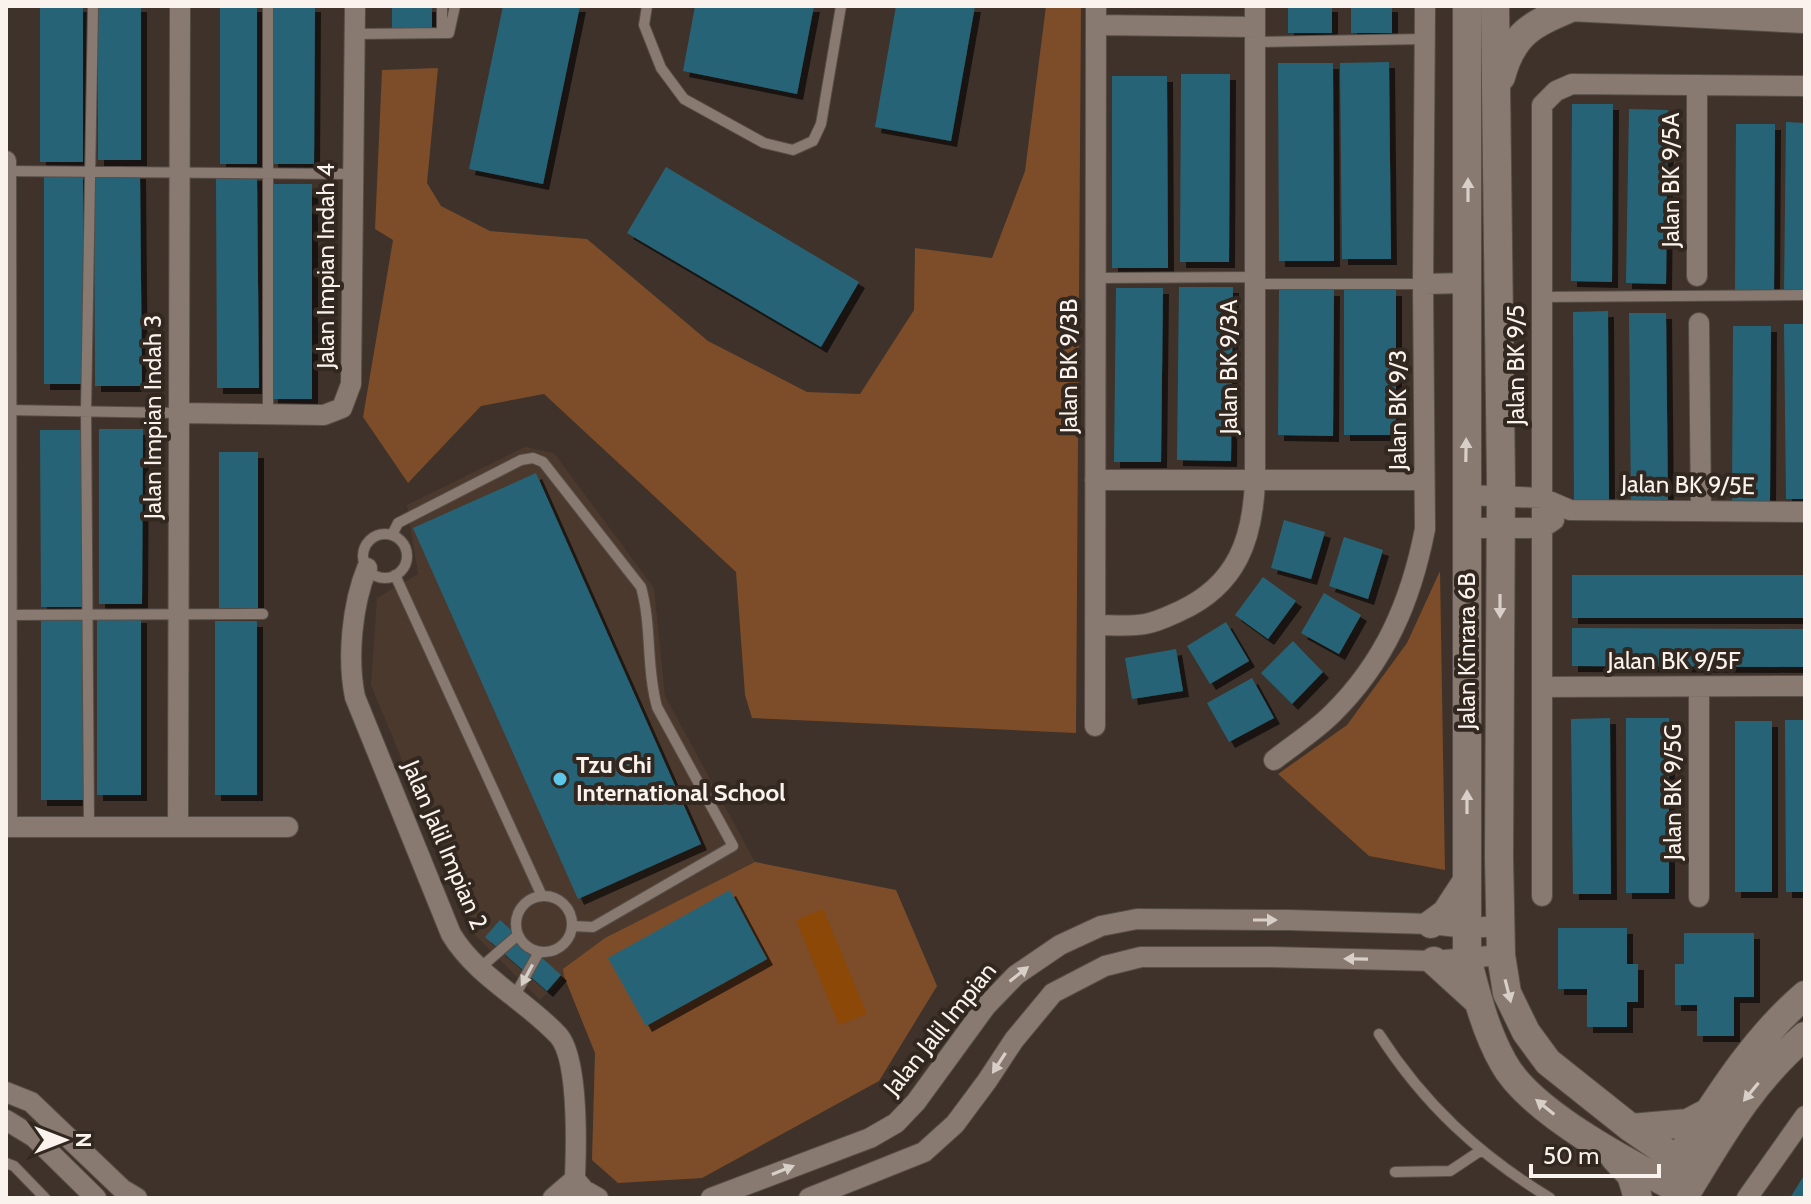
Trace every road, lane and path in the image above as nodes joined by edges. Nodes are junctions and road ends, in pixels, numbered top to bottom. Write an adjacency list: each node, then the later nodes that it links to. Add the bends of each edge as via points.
1 (93, 6): 25 (lane)
2 (180, 6): 26 (street, Jalan Impian Indah 3)
3 (268, 6): 27 (lane)
4 (355, 6): 17 (street, Jalan Impian Indah 4)
5 (442, 6): 16 (lane)
6 (455, 6): 16 (lane, via 449,33)
7 (647, 6): 8 (lane, via 644,25 661,68 684,99 764,143 793,150 813,141 821,124)
8 (841, 6)
9 (1255, 6): 18 (street, Jalan BK 9/3A)
10 (1425, 6): 19 (street, Jalan BK 9/3)
11 (1467, 6): 32 (street, Jalan Kinrara 6B, one-way to 11)
12 (1495, 6): 22 (street, Jalan Kinrara 6B)
13 (1562, 7): 15 (street); 22 (street, via 1513,43)
14 (1096, 16): 18 (street); 30 (street, Jalan BK 9/3B)
15 (1805, 19)
16 (442, 33): 17 (lane)
17 (355, 34): 28 (street, Jalan Impian Indah 4)
18 (1255, 35): 19 (lane); 31 (street, Jalan BK 9/3A)
19 (1425, 39): 33 (street, Jalan BK 9/3)
20 (1697, 85): 21 (street, Jalan BK 9/5); 29 (street, Jalan BK 9/5A); 35 (street, Jalan BK 9/5, via 1572,84 1542,105)
21 (1805, 86)
22 (1496, 94): 45 (street, Jalan Kinrara 6B)
23 (6, 161): 24 (street)
24 (6, 171): 25 (lane); 37 (street)
25 (91, 171): 26 (lane); 38 (lane)
26 (180, 172): 27 (lane); 39 (street, Jalan Impian Indah 3)
27 (268, 173): 28 (lane); 40 (lane)
28 (353, 174): 40 (street, Jalan Impian Indah 4, via 351,384 342,408 324,415)
29 (1697, 276)
30 (1095, 278): 31 (lane); 41 (street, Jalan BK 9/3B)
31 (1255, 281): 33 (lane); 42 (street, Jalan BK 9/3A)
32 (1468, 283): 33 (street); 44 (street, Jalan Kinrara 6B, one-way to 32)
33 (1423, 284): 43 (street, Jalan BK 9/3)
34 (1805, 295): 35 (lane)
35 (1542, 297): 46 (street, Jalan BK 9/5)
36 (1699, 323): 48 (street)
37 (6, 410): 38 (lane); 58 (street)
38 (86, 411): 39 (lane); 59 (lane)
39 (179, 413): 40 (street, Jalan Impian Indah 4); 56 (street, Jalan Impian Indah 3)
40 (268, 415)
41 (1095, 480): 42 (street); 60 (street, Jalan BK 9/3B)
42 (1255, 480): 43 (street); 60 (street, Jalan BK 9/3A, via 1241,554 1226,579 1205,598 1166,617 1144,624)
43 (1424, 480): 65 (street, Jalan BK 9/3, via 1425,529 1418,568 1392,635 1331,715)
44 (1466, 495): 45 (street, Jalan BK 9/5E); 50 (street, Jalan Kinrara 6B)
45 (1501, 496): 46 (street, Jalan BK 9/5E); 51 (street, Jalan Kinrara 6B)
46 (1542, 498): 47 (street, Jalan BK 9/5E); 52 (street, Jalan BK 9/5)
47 (1570, 510): 48 (street, Jalan BK 9/5E); 52 (street)
48 (1701, 511): 49 (street, Jalan BK 9/5E)
49 (1805, 512)
50 (1466, 528): 51 (street); 70 (street, Jalan Kinrara 6B, one-way to 50)
51 (1500, 528): 52 (street); 76 (street, Jalan Kinrara 6B, one-way to 76)
52 (1542, 528): 62 (street, Jalan BK 9/5)
53 (392, 535): 54 (lane, via 368,542 363,555); 55 (lane, via 403,544 406,558); 75 (lane, via 398,523 533,458 543,462 641,587 657,707 733,846 593,927)
54 (367, 568): 55 (lane, via 376,576); 83 (street, Jalan Jalil Impian 2, via 356,594 351,679 355,697 451,934)
55 (395, 575): 71 (lane)
56 (179, 614): 57 (lane); 59 (lane); 68 (street, Jalan Impian Indah 3)
57 (263, 614)
58 (6, 615): 59 (lane); 66 (street)
59 (87, 615): 67 (lane)
60 (1095, 625): 64 (street, Jalan BK 9/3B)
61 (1805, 686): 63 (street, Jalan BK 9/5F)
62 (1543, 687): 63 (street, Jalan BK 9/5F); 72 (street, Jalan BK 9/5)
63 (1699, 687): 73 (street, Jalan BK 9/5G)
64 (1095, 726)
65 (1274, 760)
66 (6, 827): 67 (street)
67 (89, 827): 68 (street)
68 (178, 827): 69 (street)
69 (288, 827)
70 (1467, 880): 74 (street, via 1446,913); 77 (street, Jalan Kinrara 6B)
71 (542, 896): 75 (lane, via 560,901); 78 (lane, via 520,909)
72 (1542, 896)
73 (1699, 897)
74 (1431, 924): 77 (street, Jalan Jalil Impian); 106 (street, Jalan Jalil Impian, one-way to 74, via 870,1138 896,1123 1016,975 1060,945 1101,926 1137,919)
75 (572, 926): 79 (lane, via 565,943)
76 (1501, 926): 77 (street, Jalan Jalil Impian); 80 (street, Jalan Kinrara 6B)
77 (1467, 928): 81 (street, Jalan Kinrara 6B)
78 (518, 935): 79 (lane); 83 (lane)
79 (539, 952): 85 (lane, one-way to 85)
80 (1501, 955): 81 (street); 93 (street, Jalan Kinrara 6B, one-way to 93, via 1512,1006 1548,1062)
81 (1467, 958): 82 (street); 86 (street, Jalan Kinrara 6B)
82 (1434, 961): 86 (street); 107 (street, one-way to 107, via 1141,957 1105,966 1053,993 955,1124 924,1152)
83 (480, 968): 85 (street, Jalan Jalil Impian 2)
84 (1805, 995): 90 (street, via 1785,1012)
85 (514, 997): 99 (street, Jalan Jalil Impian 2, via 560,1037 573,1072)
86 (1479, 1002): 95 (street, Jalan Kinrara 6B, one-way to 86, via 1542,1106 1504,1065)
87 (1379, 1034): 94 (lane, via 1427,1099)
88 (1805, 1036): 98 (street, one-way to 98, via 1769,1071)
89 (6, 1092): 103 (street, via 31,1102)
90 (1707, 1113): 93 (street, via 1688,1123); 98 (street)
91 (1805, 1116): 100 (street)
92 (6, 1120): 102 (street, via 34,1137)
93 (1631, 1128): 98 (street, Jalan Kinrara 6B)
94 (1480, 1151): 97 (lane, via 1450,1171); 108 (lane)
95 (1609, 1151): 98 (street, Jalan Kinrara 6B); 109 (street, via 1631,1175)
96 (6, 1163): 101 (lane)
97 (1395, 1172)
98 (1677, 1184)
99 (575, 1188): 104 (street); 105 (street)
100 (1752, 1196)
101 (45, 1198)
102 (96, 1198)
103 (137, 1198)
104 (553, 1198)
105 (598, 1198)
106 (711, 1198)
107 (809, 1198)
108 (1550, 1198)
109 (1638, 1198)

